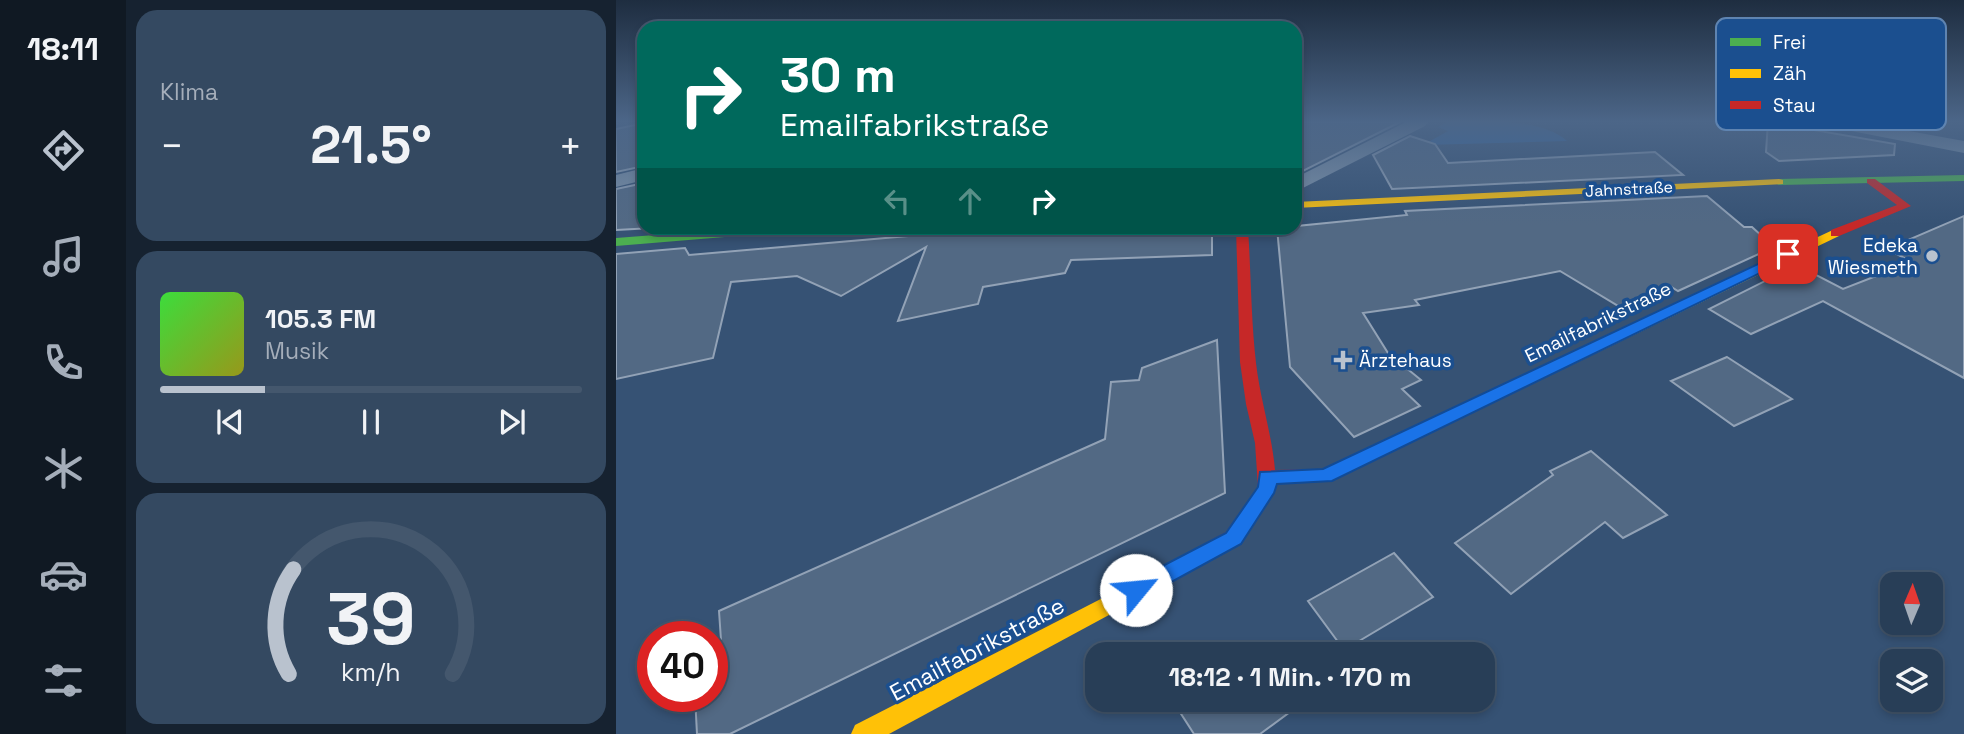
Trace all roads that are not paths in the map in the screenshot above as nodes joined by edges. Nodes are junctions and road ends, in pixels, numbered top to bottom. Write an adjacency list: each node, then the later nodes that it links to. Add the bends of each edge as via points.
1 (1353, 156): 6 (street)
2 (637, 176): 4 (street)
3 (1964, 178): 5 (street, Jahnstraße)
4 (616, 181)
5 (1871, 181): 7 (street, Jahnstraße, via 1734,183); 11 (street, Emailfabrikstraße, via 1905,206 1788,254 1325,476)
6 (1302, 182)
7 (1302, 205)
8 (700, 235): 10 (street)
9 (1242, 235): 11 (street, Emailfabrikstraße, via 1248,362)
10 (616, 242)
11 (1267, 477): 12 (street, Emailfabrikstraße, via 1268,488 1233,538)
12 (864, 734)

